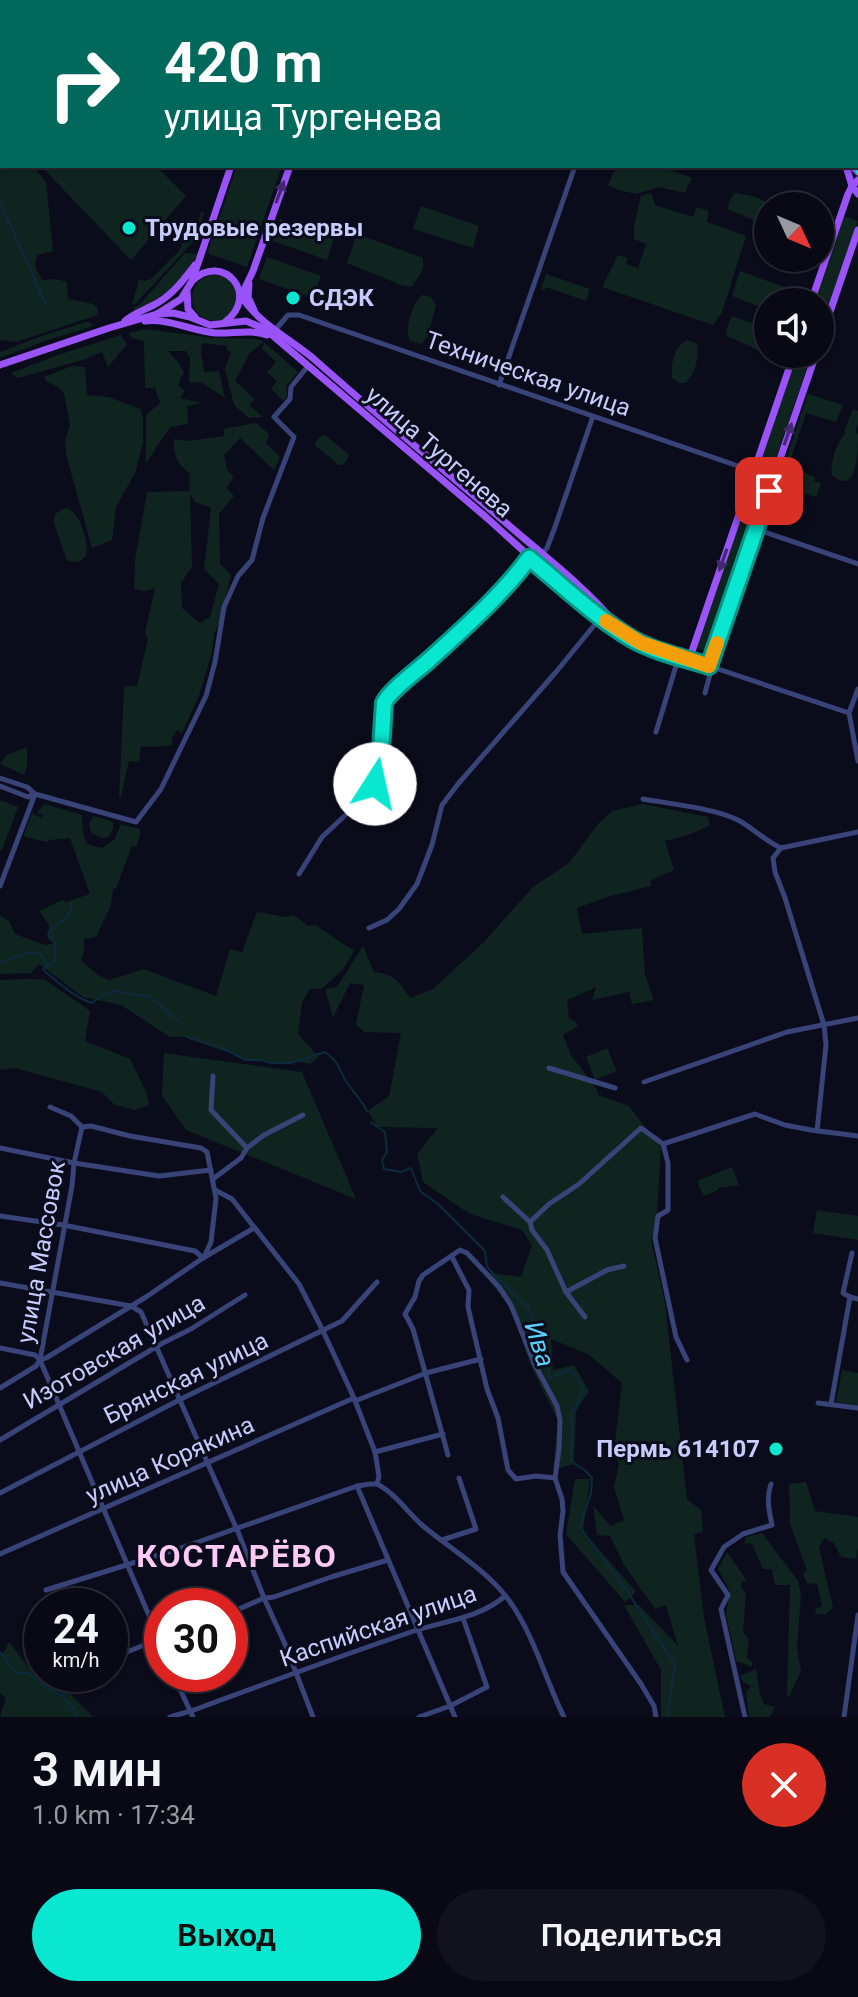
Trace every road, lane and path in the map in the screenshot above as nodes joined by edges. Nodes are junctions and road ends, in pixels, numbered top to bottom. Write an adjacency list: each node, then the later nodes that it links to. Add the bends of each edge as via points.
1 (230, 168): 7 (main road)
2 (289, 168): 8 (main road, one-way to 2)
3 (574, 168): 24 (street)
4 (853, 181): 5 (main road); 10 (main road)
5 (858, 194)
6 (858, 230): 13 (main road)
7 (200, 257): 9 (main road); 17 (main road, via 170,294)
8 (253, 271): 12 (main road); 16 (main road, via 248,297)
9 (192, 281): 11 (main road); 12 (main road, via 205,272 220,271 233,279)
10 (816, 288)
11 (187, 290): 14 (main road); 15 (main road, via 188,309)
12 (241, 296): 16 (main road, улица Тургенева); 18 (main road, via 235,315)
13 (834, 300)
14 (157, 314): 15 (main road); 17 (main road)
15 (197, 319): 18 (main road, via 210,325)
16 (263, 320): 19 (main road, улица Тургенева)
17 (124, 323): 19 (main road, via 156,320 215,333); 21 (main road)
18 (224, 323): 19 (main road, улица Тургенева, via 251,322)
19 (275, 334): 20 (main road, улица Тургенева); 24 (street, Техническая улица, via 288,315 299,315)
20 (311, 363): 26 (main road, улица Тургенева); 27 (main road, улица Тургенева); 46 (street, via 274,417 294,437 252,560 224,607 206,696 161,789 136,822)
21 (0, 365)
22 (789, 368): 28 (main road)
23 (811, 368): 29 (main road, one-way to 23)
24 (499, 385): 25 (street, Техническая улица)
25 (593, 416): 28 (street, Техническая улица); 32 (street, via 547,548)
26 (412, 442): 27 (main road); 30 (main road, улица Тургенева)
27 (405, 449): 30 (main road, улица Тургенева)
28 (753, 471): 29 (street, Техническая улица); 37 (main road, one-way to 37)
29 (773, 478): 31 (main road)
30 (491, 516): 32 (main road, улица Тургенева); 33 (main road, улица Тургенева)
31 (756, 529): 34 (street); 38 (main road)
32 (540, 552): 33 (main road); 35 (main road, улица Тургенева)
33 (529, 558): 35 (main road, улица Тургенева); 52 (street, via 487,606 387,696 375,784 322,837)
34 (858, 564)
35 (603, 614): 36 (main road, улица Тургенева, via 641,643); 54 (street, via 442,805 417,884 399,909)
36 (679, 656): 37 (main road, улица Тургенева); 42 (street)
37 (689, 660): 38 (main road, улица Тургенева)
38 (710, 667): 40 (street); 41 (street, улица Тургенева)
39 (858, 689): 41 (street)
40 (705, 693)
41 (849, 713): 43 (street)
42 (656, 732)
43 (858, 761)
44 (0, 778): 46 (street)
45 (0, 786): 46 (street, via 28,797)
46 (35, 794): 53 (street)
47 (643, 799): 49 (street, via 721,814)
48 (858, 832): 50 (street)
49 (773, 844): 50 (street); 51 (street)
50 (781, 848): 51 (street)
51 (773, 858): 56 (street)
52 (299, 874)
53 (0, 886)
54 (369, 928)
55 (858, 1018): 56 (street)
56 (824, 1025): 59 (street, via 787,1032); 64 (street)
57 (549, 1068): 60 (street)
58 (213, 1076): 68 (street, via 211,1110)
59 (644, 1082)
60 (615, 1088)
61 (50, 1107): 63 (street)
62 (303, 1115): 68 (street)
63 (82, 1127): 69 (street, улица Массовок); 70 (street, via 201,1148)
64 (817, 1131): 65 (street); 66 (street, via 755,1114)
65 (858, 1136)
66 (663, 1144): 75 (street, via 641,1128); 96 (street, via 668,1210 658,1216 655,1238 676,1337)
67 (0, 1148): 69 (street)
68 (247, 1148): 71 (street)
69 (74, 1163): 70 (street, via 159,1176); 76 (street, улица Массовок)
70 (211, 1170): 71 (street)
71 (213, 1179): 72 (street)
72 (215, 1190): 77 (street, via 232,1199); 80 (street, via 211,1242)
73 (503, 1197): 75 (street)
74 (0, 1216): 76 (street)
75 (530, 1222): 85 (street)
76 (63, 1225): 80 (street, via 195,1251); 84 (street, улица Массовок)
77 (254, 1228): 80 (street); 91 (street, via 299,1284)
78 (852, 1253): 87 (street, via 843,1293)
79 (452, 1257): 94 (street, via 469,1290); 97 (street, via 423,1275 405,1314); 112 (street, via 460,1250 467,1253 511,1305 557,1406)
80 (203, 1258): 89 (street)
81 (624, 1266): 85 (street)
82 (377, 1282): 91 (street, Брянская улица, via 342,1321)
83 (0, 1283): 84 (street)
84 (51, 1292): 89 (street); 95 (street, улица Массовок)
85 (566, 1292): 90 (street)
86 (245, 1295): 92 (street, Изотовская улица)
87 (850, 1297): 88 (street); 102 (street)
88 (858, 1299)
89 (131, 1306): 92 (street, via 141,1312); 95 (street)
90 (585, 1317)
91 (323, 1331): 99 (street, Брянская улица); 100 (street)
92 (157, 1347): 99 (street); 103 (street, Изотовская улица)
93 (0, 1348): 95 (street)
94 (481, 1359): 97 (street, улица Корякина); 112 (street, via 508,1470 516,1479)
95 (40, 1360): 98 (street); 103 (street, улица Массовок)
96 (687, 1360)
97 (426, 1373): 100 (street, улица Корякина); 105 (street)
98 (0, 1388)
99 (181, 1400): 107 (street, Брянская улица); 110 (street)
100 (354, 1400): 108 (street); 110 (street, улица Корякина)
101 (818, 1403): 102 (street)
102 (831, 1404): 104 (street)
103 (59, 1406): 106 (street, Изотовская улица); 107 (street, улица Массовок)
104 (858, 1408)
105 (443, 1434): 108 (street); 109 (street)
106 (0, 1440)
107 (78, 1452): 116 (street, Брянская улица); 117 (street, улица Массовок)
108 (375, 1452): 113 (street)
109 (448, 1455)
110 (208, 1463): 117 (street, улица Корякина); 118 (street)
111 (459, 1478): 119 (street, via 476,1529)
112 (555, 1478): 141 (street, via 562,1499 563,1572 641,1684)
113 (377, 1484): 115 (street); 119 (street)
114 (771, 1484): 142 (street, via 772,1525 724,1547 711,1570 728,1595 721,1609)
115 (357, 1486): 118 (street); 121 (street)
116 (0, 1493)
117 (103, 1509): 120 (street, улица Корякина); 122 (street, улица Массовок)
118 (236, 1529): 122 (street); 125 (street)
119 (441, 1541): 124 (street)
120 (0, 1554)
121 (388, 1560): 125 (street); 130 (street)
122 (126, 1565): 123 (street); 126 (street, улица Массовок)
123 (52, 1588)
124 (505, 1596): 129 (street, Каспийская улица); 140 (street)
125 (264, 1598): 127 (street); 132 (street)
126 (144, 1604)
127 (248, 1605)
128 (858, 1615): 131 (street)
129 (463, 1618): 130 (street, Каспийская улица); 134 (street, via 487,1687)
130 (417, 1630): 132 (street, Каспийская улица); 134 (street)
131 (857, 1640): 143 (street)
132 (296, 1673): 135 (street, Каспийская улица); 137 (street)
133 (181, 1692): 135 (street)
134 (450, 1706): 138 (street); 139 (street)
135 (191, 1714): 136 (street, Каспийская улица)
136 (170, 1717)
137 (313, 1717)
138 (419, 1717)
139 (455, 1717)
140 (564, 1717)
141 (656, 1717)
142 (745, 1717)
143 (844, 1717)

